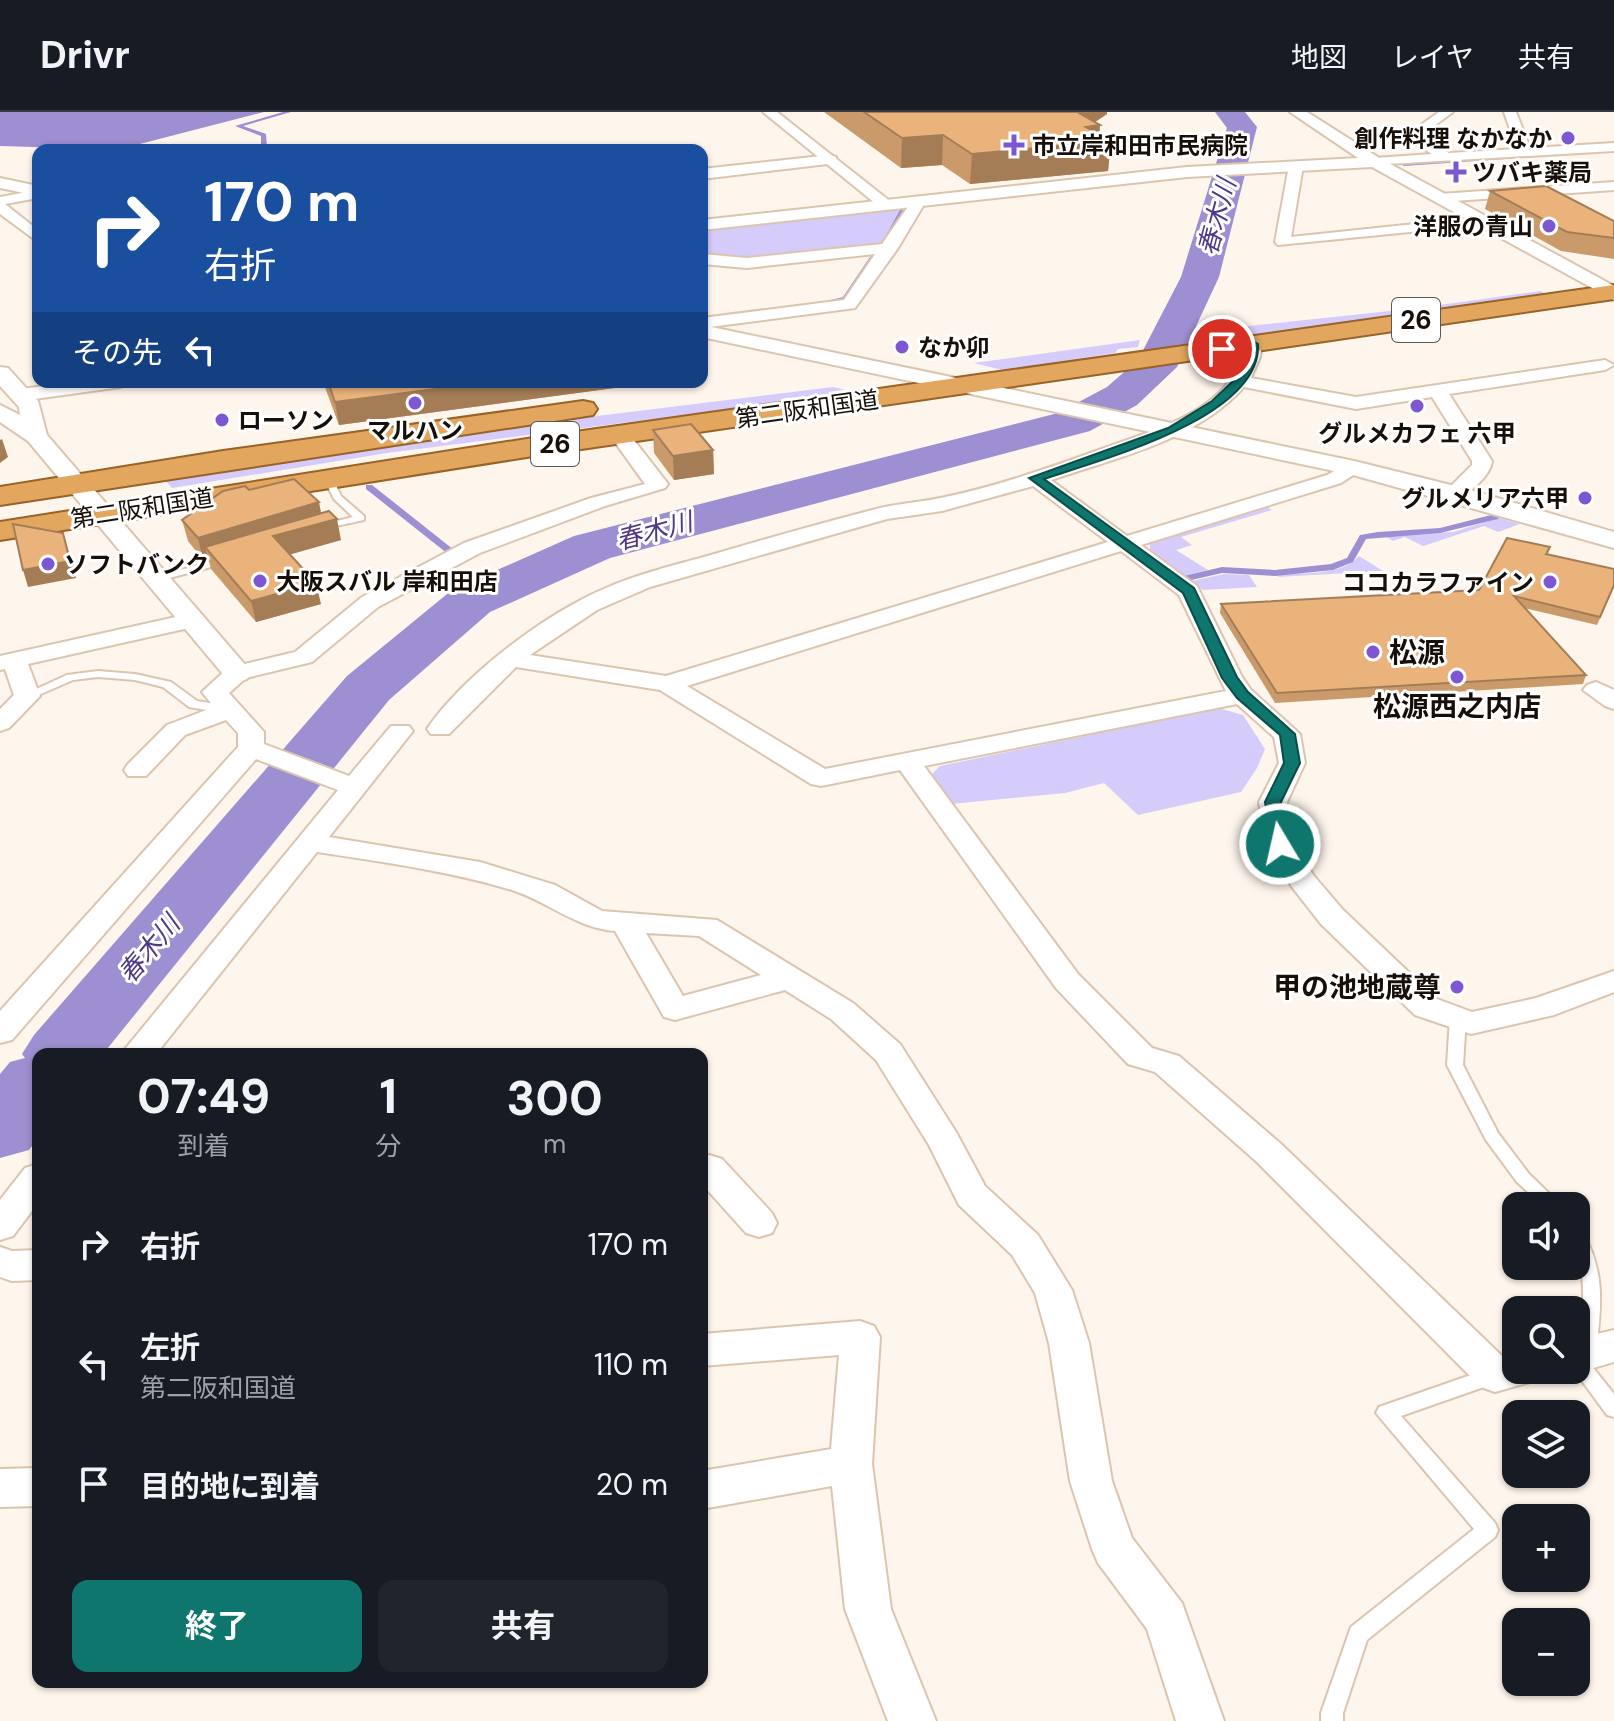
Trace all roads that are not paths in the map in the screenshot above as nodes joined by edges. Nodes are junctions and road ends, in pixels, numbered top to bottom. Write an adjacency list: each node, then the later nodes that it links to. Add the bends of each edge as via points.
1 (769, 112): 8 (street)
2 (1297, 112): 9 (street)
3 (1447, 112): 7 (street, via 1410,137)
4 (1510, 112): 6 (street)
5 (1614, 147): 6 (street)
6 (1525, 153): 7 (street)
7 (1448, 158): 9 (street)
8 (830, 160): 11 (street); 19 (street)
9 (1375, 162): 10 (street); 16 (street)
10 (1296, 166): 17 (street); 20 (street, via 1283,242)
11 (708, 173)
12 (0, 183): 14 (street)
13 (1614, 186): 16 (street)
14 (32, 191)
15 (32, 194): 18 (street)
16 (1440, 198): 20 (street)
17 (919, 201): 19 (street); 23 (street)
18 (0, 204): 22 (street)
19 (886, 205): 21 (street)
20 (1481, 221): 25 (street)
21 (708, 224)
22 (32, 232)
23 (890, 248): 24 (street, via 747,263); 28 (street, via 849,304)
24 (708, 260)
25 (1583, 277): 26 (highway, 第二阪和国道 / 26); 27 (highway, 第二阪和国道 / 26)
26 (1613, 288): 31 (highway, 第二阪和国道 / 26)
27 (1270, 317)
28 (708, 322)
29 (708, 332): 33 (street)
30 (1130, 335): 33 (highway, 第二阪和国道)
31 (1253, 344): 36 (street, via 1254,357); 37 (highway, 第二阪和国道 / 26)
32 (1610, 365): 39 (street); 40 (street)
33 (882, 370): 35 (highway, 第二阪和国道); 37 (street)
34 (0, 373): 41 (street)
35 (803, 381)
36 (1239, 381): 40 (street, via 1356,403); 44 (street, via 1216,404)
37 (964, 387): 44 (street); 45 (highway, 第二阪和国道 / 26)
38 (74, 388): 41 (street)
39 (1614, 388)
40 (1438, 392): 51 (street, via 1482,461)
41 (20, 395): 46 (street, via 30,406)
42 (609, 406): 50 (highway, 第二阪和国道 / 26)
43 (0, 412): 46 (street)
44 (1172, 430): 47 (street); 48 (street)
45 (619, 434): 49 (highway, 第二阪和国道 / 26); 63 (street, via 658,484 472,548 370,602 303,657)
46 (36, 436): 50 (street)
47 (1354, 468): 51 (street); 57 (street, via 1334,479)
48 (1035, 478): 57 (street); 61 (street, via 912,511 885,513 632,585 590,604)
49 (329, 479): 53 (highway, 第二阪和国道 / 26); 55 (lane, via 337,497 360,518)
50 (78, 483): 52 (highway, 第二阪和国道 / 26); 53 (street)
51 (1454, 493): 56 (street)
52 (0, 496)
53 (104, 513): 54 (highway, 第二阪和国道 / 26); 59 (street)
54 (0, 531)
55 (304, 533)
56 (1614, 540)
57 (1123, 544): 64 (street); 65 (street, via 1189,591)
58 (242, 554): 59 (lane)
59 (158, 578): 60 (street)
60 (194, 620): 62 (street); 63 (street)
61 (509, 659): 64 (street); 69 (street)
62 (7, 662): 66 (street)
63 (237, 673): 67 (street, via 215,692)
64 (667, 684): 72 (street, via 821,778)
65 (1242, 695): 72 (street); 79 (street, via 1287,734 1292,763 1273,802 1280,844 1302,881 1426,1007)
66 (27, 696): 67 (lane, via 71,677 123,676 167,684 193,704); 68 (street)
67 (229, 710): 71 (street, via 251,732); 73 (street, via 176,730)
68 (0, 723)
69 (440, 729)
70 (400, 731): 74 (street)
71 (259, 751): 74 (street); 80 (street)
72 (907, 761): 91 (street, via 1067,981 1140,1056 1167,1064)
73 (137, 770)
74 (347, 784): 75 (street)
75 (310, 842): 76 (street, via 470,868 545,891 596,920); 81 (street)
76 (625, 922): 77 (street, via 706,927); 77 (street, via 675,1009)
77 (790, 978): 99 (street, via 842,1011 888,1052 972,1195 1025,1245 1053,1290 1069,1343 1095,1494 1114,1549 1166,1618)
78 (1614, 981): 79 (street, via 1543,1007 1471,1023)
79 (1458, 1018): 84 (lane, via 1455,1065 1492,1136)
80 (0, 1032)
81 (143, 1048)
82 (708, 1168): 85 (street)
83 (32, 1185): 86 (street)
84 (1538, 1192)
85 (759, 1223)
86 (0, 1226)
87 (1590, 1274): 88 (lane)
88 (1590, 1326)
89 (708, 1350): 94 (street, via 860,1337)
90 (1590, 1357): 93 (lane)
91 (1502, 1368)
92 (1502, 1373): 100 (lane, via 1386,1413 1488,1530 1359,1634)
93 (1614, 1409)
94 (851, 1464): 97 (street); 98 (street, via 868,1609)
95 (32, 1487): 96 (street)
96 (0, 1488)
97 (708, 1489)
98 (912, 1721)
99 (1200, 1721)
100 (1332, 1721)

